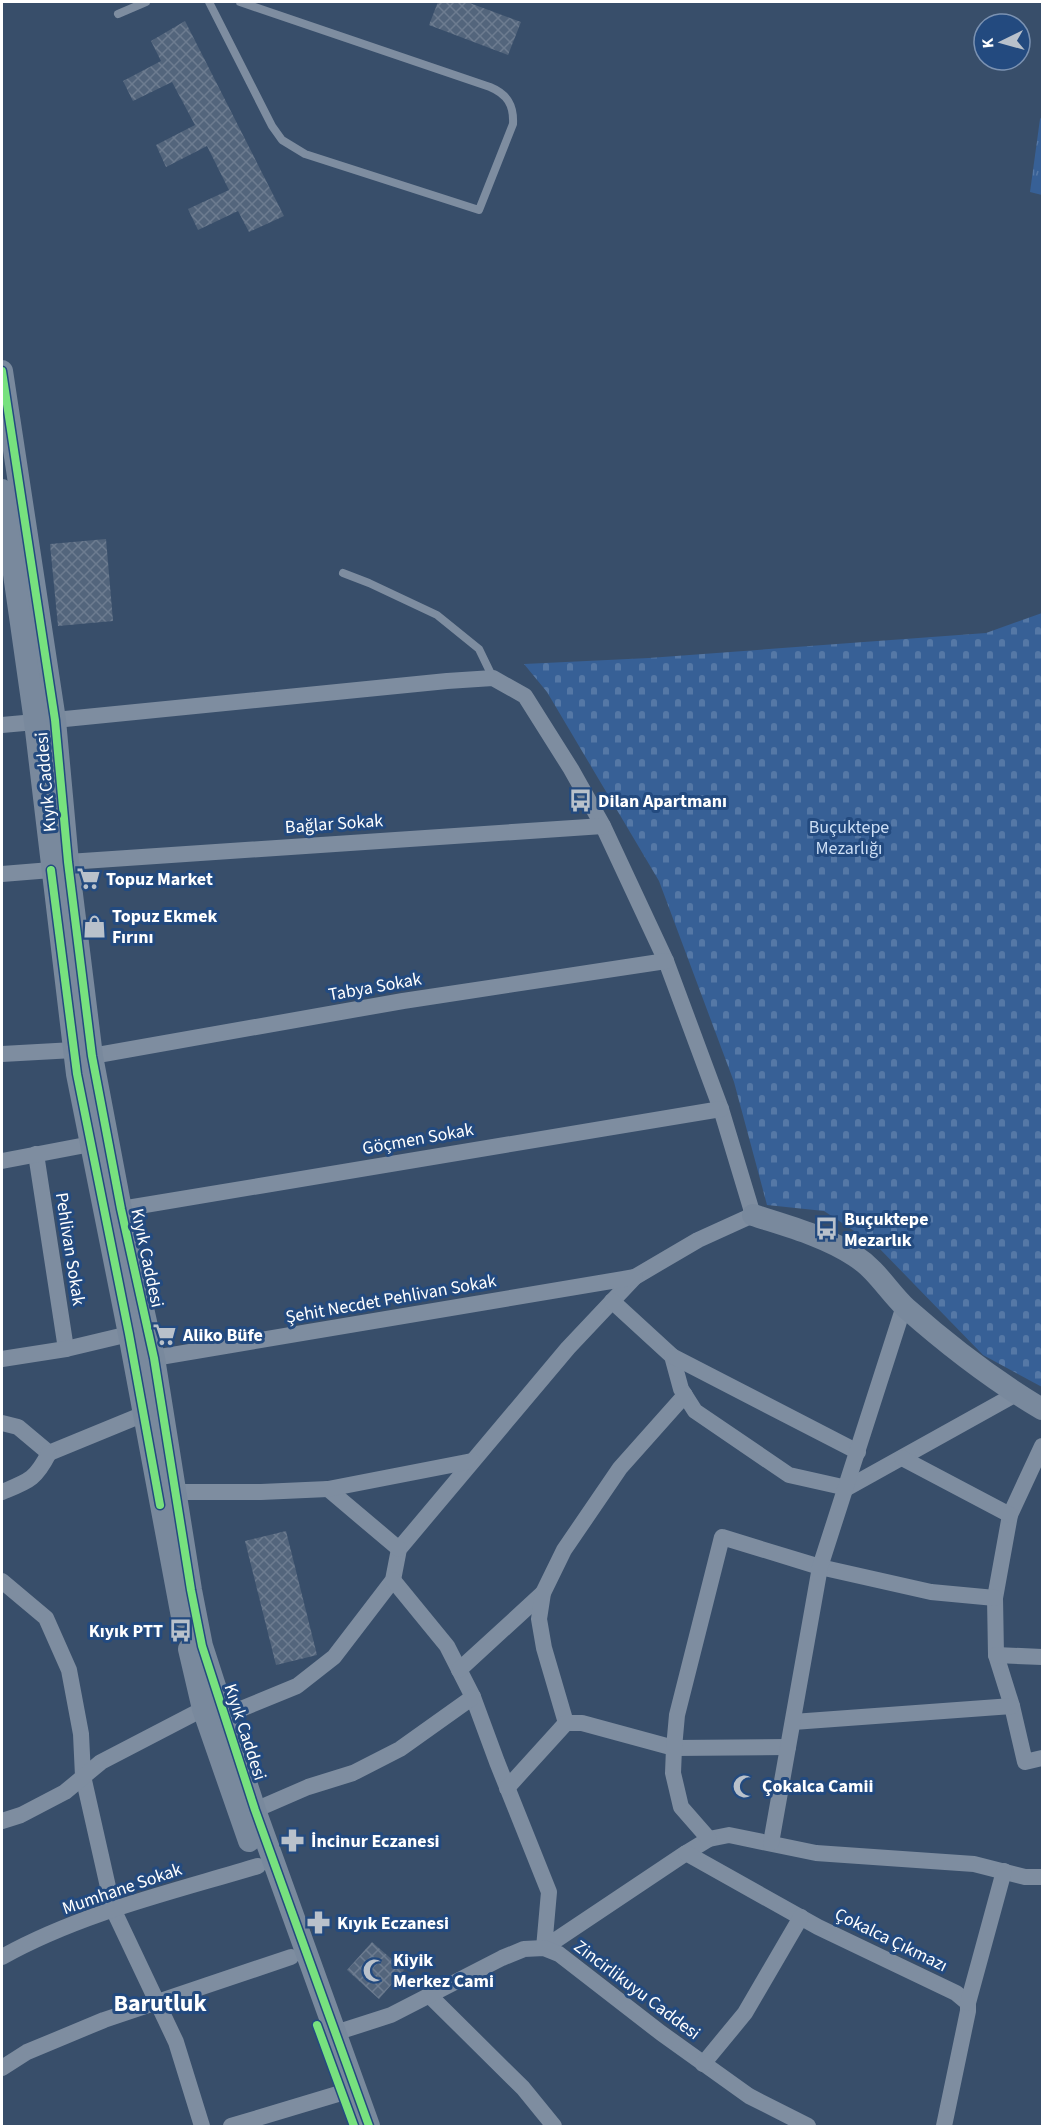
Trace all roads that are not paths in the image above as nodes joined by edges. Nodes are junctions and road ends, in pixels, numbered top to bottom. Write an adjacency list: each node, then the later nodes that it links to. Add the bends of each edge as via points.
1 (146, 2): 4 (lane)
2 (209, 2): 3 (lane, via 282,140 305,154 479,210 513,124 513,110 499,91)
3 (240, 2)
4 (118, 14)
5 (2, 371): 10 (main road, Kıyık Caddesi)
6 (2, 490): 7 (main road, Kıyık Caddesi)
7 (6, 563): 10 (main road, Kıyık Caddesi)
8 (343, 573): 9 (lane, via 437,615 479,649)
9 (493, 678): 10 (street); 12 (street, via 525,696)
10 (45, 721): 11 (street); 13 (main road, Kıyık Caddesi)
11 (2, 725)
12 (603, 826): 13 (street, Bağlar Sokak); 15 (street)
13 (60, 866): 14 (street, Bağlar Sokak); 16 (main road, Kıyık Caddesi)
14 (2, 874)
15 (666, 961): 16 (street, Tabya Sokak); 18 (street)
16 (83, 1053): 17 (street, Tabya Sokak); 19 (main road, Kıyık Caddesi); 22 (main road, Kıyık Caddesi)
17 (2, 1054)
18 (721, 1109): 22 (street, Göçmen Sokak); 23 (street)
19 (91, 1144): 20 (street); 27 (main road, Kıyık Caddesi)
20 (36, 1154): 21 (street); 28 (street, Pehlivan Sokak)
21 (2, 1161)
22 (121, 1209): 31 (main road, Kıyık Caddesi)
23 (753, 1215): 24 (street, via 698,1240); 26 (main road, via 856,1256 880,1276)
24 (635, 1278): 25 (street); 31 (street, Şehit Necdet Pehlivan Sokak)
25 (612, 1301): 29 (street); 41 (street)
26 (904, 1306): 32 (main road, via 967,1360); 38 (street)
27 (129, 1334): 28 (street); 31 (main road, Kıyık Caddesi)
28 (66, 1349): 30 (street)
29 (672, 1356): 33 (street); 38 (street)
30 (2, 1359)
31 (144, 1361): 35 (main road, Kıyık Caddesi); 45 (main road, Kıyık Caddesi)
32 (1016, 1394): 34 (main road); 40 (street)
33 (685, 1395): 42 (street, via 695,1411 789,1475); 51 (street, via 620,1468 564,1550)
34 (1042, 1409)
35 (144, 1414): 39 (street); 58 (main road, Kıyık Caddesi, via 174,1586)
36 (2, 1423): 39 (street, via 18,1427)
37 (1042, 1446): 46 (street)
38 (858, 1452): 42 (street)
39 (49, 1453): 44 (street, via 39,1472 25,1483)
40 (902, 1458): 42 (street); 46 (street)
41 (472, 1461): 43 (street); 47 (street)
42 (847, 1488): 48 (street)
43 (328, 1489): 45 (street); 47 (street)
44 (2, 1492)
45 (175, 1492): 58 (main road, Kıyık Caddesi)
46 (1010, 1515): 52 (street)
47 (399, 1549): 49 (street)
48 (820, 1567): 52 (street, via 930,1592); 59 (street); 62 (street, via 722,1537 677,1715)
49 (393, 1580): 55 (street, via 447,1646); 58 (street, via 334,1657 297,1686)
50 (3, 1585): 64 (street, via 46,1618 69,1670 81,1734)
51 (543, 1593): 55 (street); 60 (street, via 539,1619 544,1648)
52 (995, 1598): 53 (street)
53 (996, 1655): 54 (street); 57 (street)
54 (1042, 1657)
55 (459, 1670): 56 (street)
56 (473, 1697): 65 (street); 66 (street, via 400,1749 353,1773)
57 (1012, 1706): 59 (street); 63 (street, via 1025,1762)
58 (212, 1716): 64 (street, via 101,1762); 66 (main road, Kıyık Caddesi); 71 (main road, Kıyık Caddesi)
59 (793, 1722): 61 (street)
60 (567, 1723): 62 (street, via 582,1723); 65 (street)
61 (788, 1747): 62 (street); 69 (street)
62 (674, 1748): 68 (street, via 673,1773 681,1807)
63 (1042, 1758)
64 (83, 1776): 67 (street, via 65,1792); 74 (street)
65 (507, 1788): 76 (street, via 549,1892)
66 (255, 1810): 82 (main road, Kıyık Caddesi)
67 (2, 1821)
68 (709, 1839): 69 (street, via 729,1835); 70 (street)
69 (771, 1843): 72 (street, via 816,1852 974,1864)
70 (686, 1852): 75 (street, Çokalca Çıkmazı); 76 (street)
71 (258, 1866): 74 (street, Mumhane Sokak); 78 (main road, Kıyık Caddesi)
72 (1004, 1871): 73 (street); 81 (street)
73 (1042, 1877)
74 (113, 1909): 77 (street, Mumhane Sokak); 80 (street)
75 (801, 1917): 81 (street, Çokalca Çıkmazı, via 956,1993); 83 (street, via 745,2013)
76 (544, 1948): 79 (street, Zincirlikuyu Caddesi, via 524,1949); 83 (street, Zincirlikuyu Caddesi, via 559,1954)
77 (2, 1957)
78 (291, 1957): 80 (street); 85 (main road, Kıyık Caddesi)
79 (429, 1995): 82 (street, Zincirlikuyu Caddesi, via 392,2015); 90 (street, via 523,2088)
80 (158, 2002): 84 (street, via 104,2019 27,2052); 86 (street, via 176,2042)
81 (968, 2003): 92 (street)
82 (335, 2033): 89 (main road, Kıyık Caddesi)
83 (703, 2064): 91 (street, Zincirlikuyu Caddesi, via 749,2096)
84 (2, 2068)
85 (341, 2093): 87 (street); 88 (main road, Kıyık Caddesi)
86 (202, 2127)
87 (231, 2127)
88 (354, 2127)
89 (369, 2127)
90 (554, 2127)
91 (808, 2127)
92 (944, 2127)

